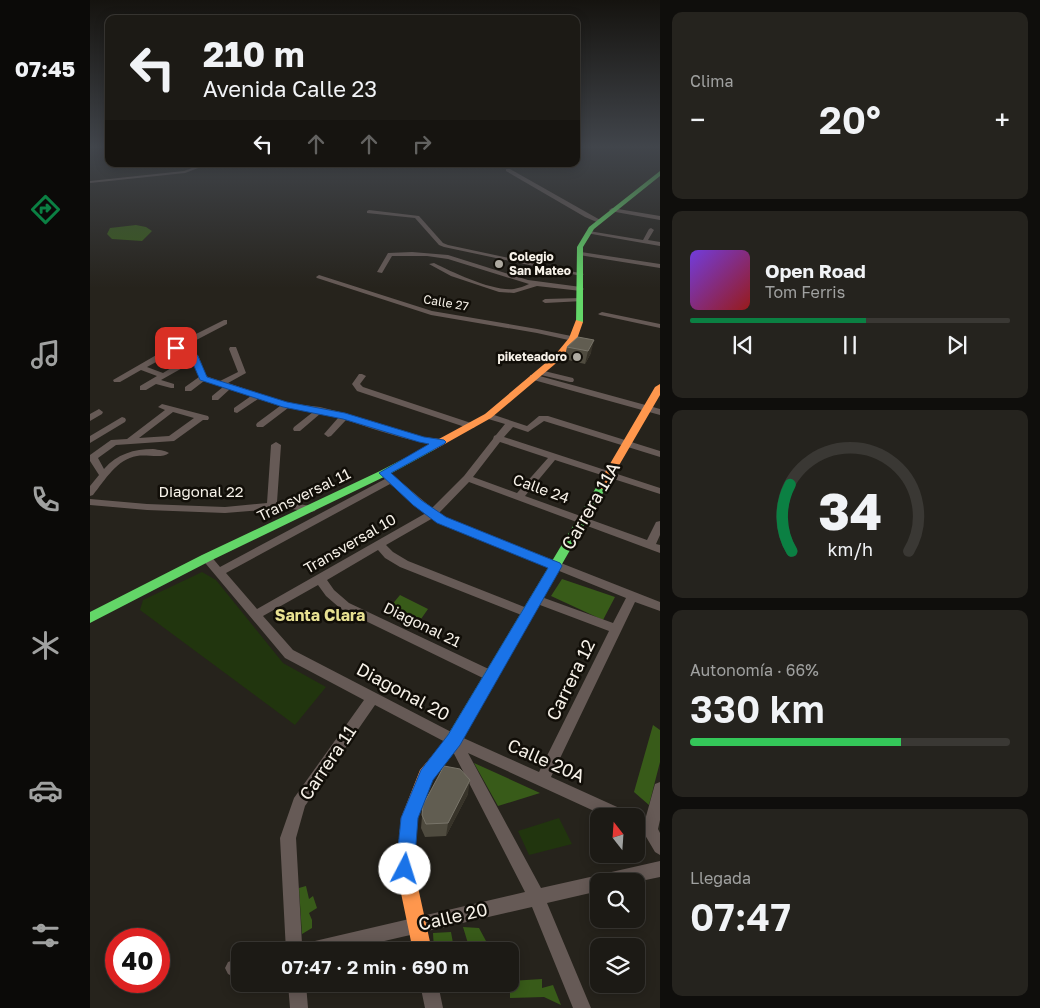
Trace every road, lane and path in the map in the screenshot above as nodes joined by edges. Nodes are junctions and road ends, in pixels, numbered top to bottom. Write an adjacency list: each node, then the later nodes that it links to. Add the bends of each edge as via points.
1 (549, 194): 6 (street)
2 (633, 194): 3 (street)
3 (612, 210): 5 (street); 6 (street)
4 (369, 212): 15 (street, via 417,217 446,246)
5 (660, 218)
6 (599, 220): 8 (street)
7 (651, 230): 9 (street)
8 (589, 233): 9 (street); 11 (street, via 580,247)
9 (644, 242): 10 (street)
10 (660, 244)
11 (581, 254): 13 (street); 15 (street)
12 (432, 264): 17 (street, via 453,275 499,290 514,291)
13 (660, 266)
14 (380, 272): 17 (street, via 390,254 438,256)
15 (580, 274): 18 (street)
16 (319, 277): 23 (street, Calle 27, via 431,313)
17 (537, 284): 18 (street)
18 (581, 294): 19 (street); 23 (street, via 578,329)
19 (545, 302)
20 (602, 314): 22 (street)
21 (224, 322): 24 (street)
22 (660, 326)
23 (573, 338): 28 (street, via 558,357)
24 (176, 348): 26 (street); 27 (street)
25 (233, 349): 35 (street, via 242,373)
26 (195, 357): 29 (street); 31 (street)
27 (141, 367): 29 (street); 32 (street)
28 (536, 374): 42 (street); 48 (street, Transversal 11)
29 (164, 376): 33 (street)
30 (362, 376): 53 (street, via 356,384 360,389)
31 (203, 378): 35 (street); 38 (street)
32 (116, 380)
33 (155, 382): 34 (street); 37 (street)
34 (170, 386)
35 (224, 386): 39 (street); 40 (street)
36 (660, 387): 42 (street, Carrera 11A)
37 (143, 388)
38 (188, 389)
39 (257, 396): 41 (street); 43 (street)
40 (215, 398)
41 (286, 405): 44 (street); 52 (street)
42 (652, 406): 46 (street); 60 (street, Carrera 11A)
43 (237, 410)
44 (320, 410): 47 (street); 54 (street)
45 (99, 412): 49 (street)
46 (660, 412)
47 (345, 416): 55 (street); 59 (street, via 422,440)
48 (488, 416): 51 (street); 53 (street, Transversal 11)
49 (90, 418)
50 (122, 420): 57 (street)
51 (511, 423): 56 (street, Transversal 10); 60 (street, via 528,429 542,418)
52 (260, 425)
53 (471, 426): 59 (street, Transversal 11)
54 (297, 429)
55 (328, 434)
56 (498, 438): 64 (street); 68 (street, Transversal 10)
57 (90, 440)
58 (131, 440): 58 (street, via 167,408 204,417 171,439); 66 (street, via 114,442 93,457)
59 (441, 442): 67 (street, Transversal 11)
60 (627, 444): 63 (street); 65 (street, Carrera 11A)
61 (276, 445): 73 (street)
62 (164, 453): 66 (street, via 124,456 115,461)
63 (660, 454)
64 (554, 456): 65 (street); 71 (street)
65 (609, 474): 69 (street); 76 (street, Carrera 11A)
66 (104, 476): 70 (street)
67 (388, 476): 74 (street, Transversal 11); 75 (street); 82 (street)
68 (468, 478): 71 (street, Calle 24); 75 (street, Transversal 10)
69 (660, 492)
70 (90, 493)
71 (519, 497): 76 (street, Calle 24)
72 (90, 502): 73 (street, Diagonal 22, via 225,510)
73 (272, 506): 74 (street, Diagonal 22)
74 (311, 510): 80 (street, Transversal 11)
75 (432, 514): 78 (street, Transversal 10); 81 (street)
76 (582, 520): 79 (street, Calle 24); 81 (street, Carrera 11A)
77 (660, 524): 79 (street)
78 (379, 544): 83 (street, Transversal 10); 87 (street, via 388,555 404,564)
79 (655, 547)
80 (206, 558): 82 (street, Diagonal 20); 89 (street, Transversal 11)
81 (556, 566): 84 (street); 85 (street, Carrera 11A)
82 (218, 572): 88 (street, Diagonal 20)
83 (320, 579): 88 (street, Transversal 10); 91 (street, Diagonal 21, via 345,606)
84 (632, 597): 86 (street); 90 (street, Carrera 12)
85 (536, 599): 87 (street, Carrera 11A); 90 (street)
86 (660, 607)
87 (528, 613): 91 (street, Carrera 11A)
88 (256, 615): 92 (street, Diagonal 20, via 290,654)
89 (90, 618)
90 (616, 629): 94 (street, Carrera 12)
91 (491, 676): 93 (street, Carrera 11A)
92 (373, 698): 93 (street, Diagonal 20); 105 (street, Carrera 11, via 299,804 288,838)
93 (454, 740): 94 (street, Calle 20A); 103 (street, Diagonal 20); 104 (street, Carrera 11A, via 426,775 409,818 405,869)
94 (543, 779): 96 (street, Calle 20A)
95 (660, 789): 97 (street)
96 (605, 808)
97 (645, 822)
98 (645, 828): 99 (street)
99 (660, 846)
100 (660, 869): 101 (street)
101 (642, 873)
102 (590, 885): 103 (street, Calle 20)
103 (537, 898): 104 (street, Calle 20); 112 (street, Diagonal 20)
104 (416, 926): 106 (street, Calle 20); 107 (street, Carrera 11A)
105 (294, 942)
106 (346, 942)
107 (420, 942)
108 (298, 992): 110 (street)
109 (431, 992): 111 (street)
110 (299, 1008)
111 (434, 1008)
112 (582, 1008)

